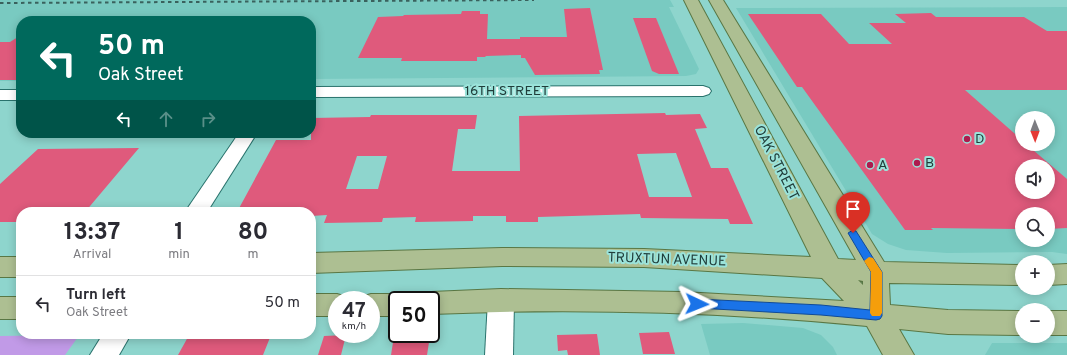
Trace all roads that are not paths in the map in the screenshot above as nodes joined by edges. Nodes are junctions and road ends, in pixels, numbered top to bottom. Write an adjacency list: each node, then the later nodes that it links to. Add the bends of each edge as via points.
1 (691, 0): 12 (main road, OAK STREET)
2 (716, 0): 13 (main road, OAK STREET)
3 (703, 91): 4 (street, 16TH STREET)
4 (316, 92)
5 (16, 94): 6 (street)
6 (0, 95)
7 (245, 138): 8 (street)
8 (199, 207)
9 (316, 263): 12 (main road, TRUXTUN AVENUE, via 510,257 721,261)
10 (16, 266): 11 (main road)
11 (0, 267)
12 (830, 269): 13 (main road, TRUXTUN AVENUE); 23 (main road, OAK STREET)
13 (876, 272): 16 (main road, TRUXTUN AVENUE); 23 (main road)
14 (1055, 274): 15 (main road)
15 (1067, 274)
16 (1015, 275)
17 (501, 300): 18 (main road); 23 (main road, via 727,305); 29 (street)
18 (440, 303)
19 (316, 305): 20 (main road)
20 (328, 305)
21 (0, 308): 22 (main road)
22 (16, 308)
23 (876, 316): 24 (main road, via 948,322); 30 (main road, OAK STREET)
24 (1015, 323)
25 (1055, 323): 26 (main road)
26 (1067, 323)
27 (115, 339): 28 (street)
28 (104, 355)
29 (499, 355)
30 (899, 355)

